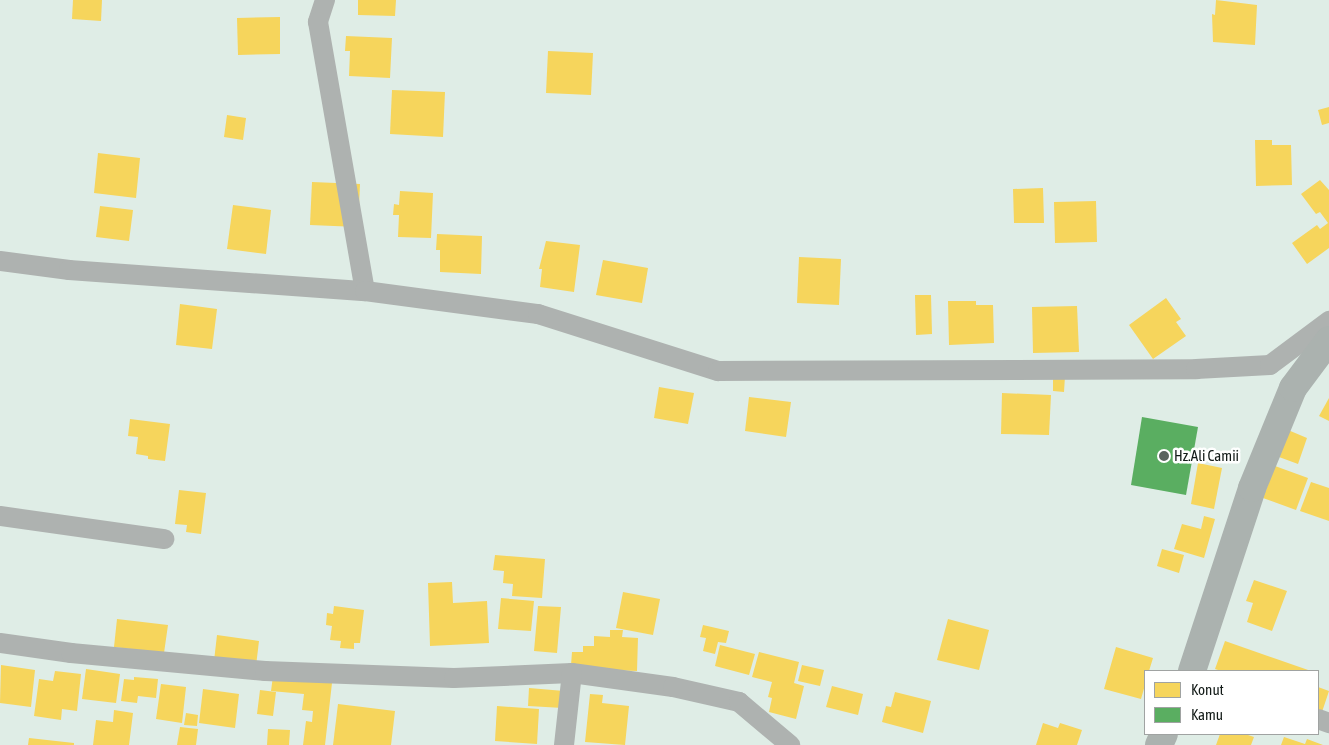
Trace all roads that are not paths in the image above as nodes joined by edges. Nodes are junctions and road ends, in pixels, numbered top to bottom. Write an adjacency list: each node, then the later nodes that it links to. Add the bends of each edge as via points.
1 (325, 0): 3 (street, via 318,22)
2 (0, 261): 3 (street, via 69,270)
3 (365, 291): 4 (street, via 538,314 718,371 1196,369 1270,365)
4 (1329, 322)
5 (1329, 340): 9 (street, via 1293,388 1252,488)
6 (0, 516): 7 (street)
7 (164, 539)
8 (0, 643): 10 (street, via 264,672 454,678)
9 (1192, 670)
10 (572, 672): 11 (street); 12 (street, via 673,687 739,702)
11 (564, 745)
12 (790, 745)

